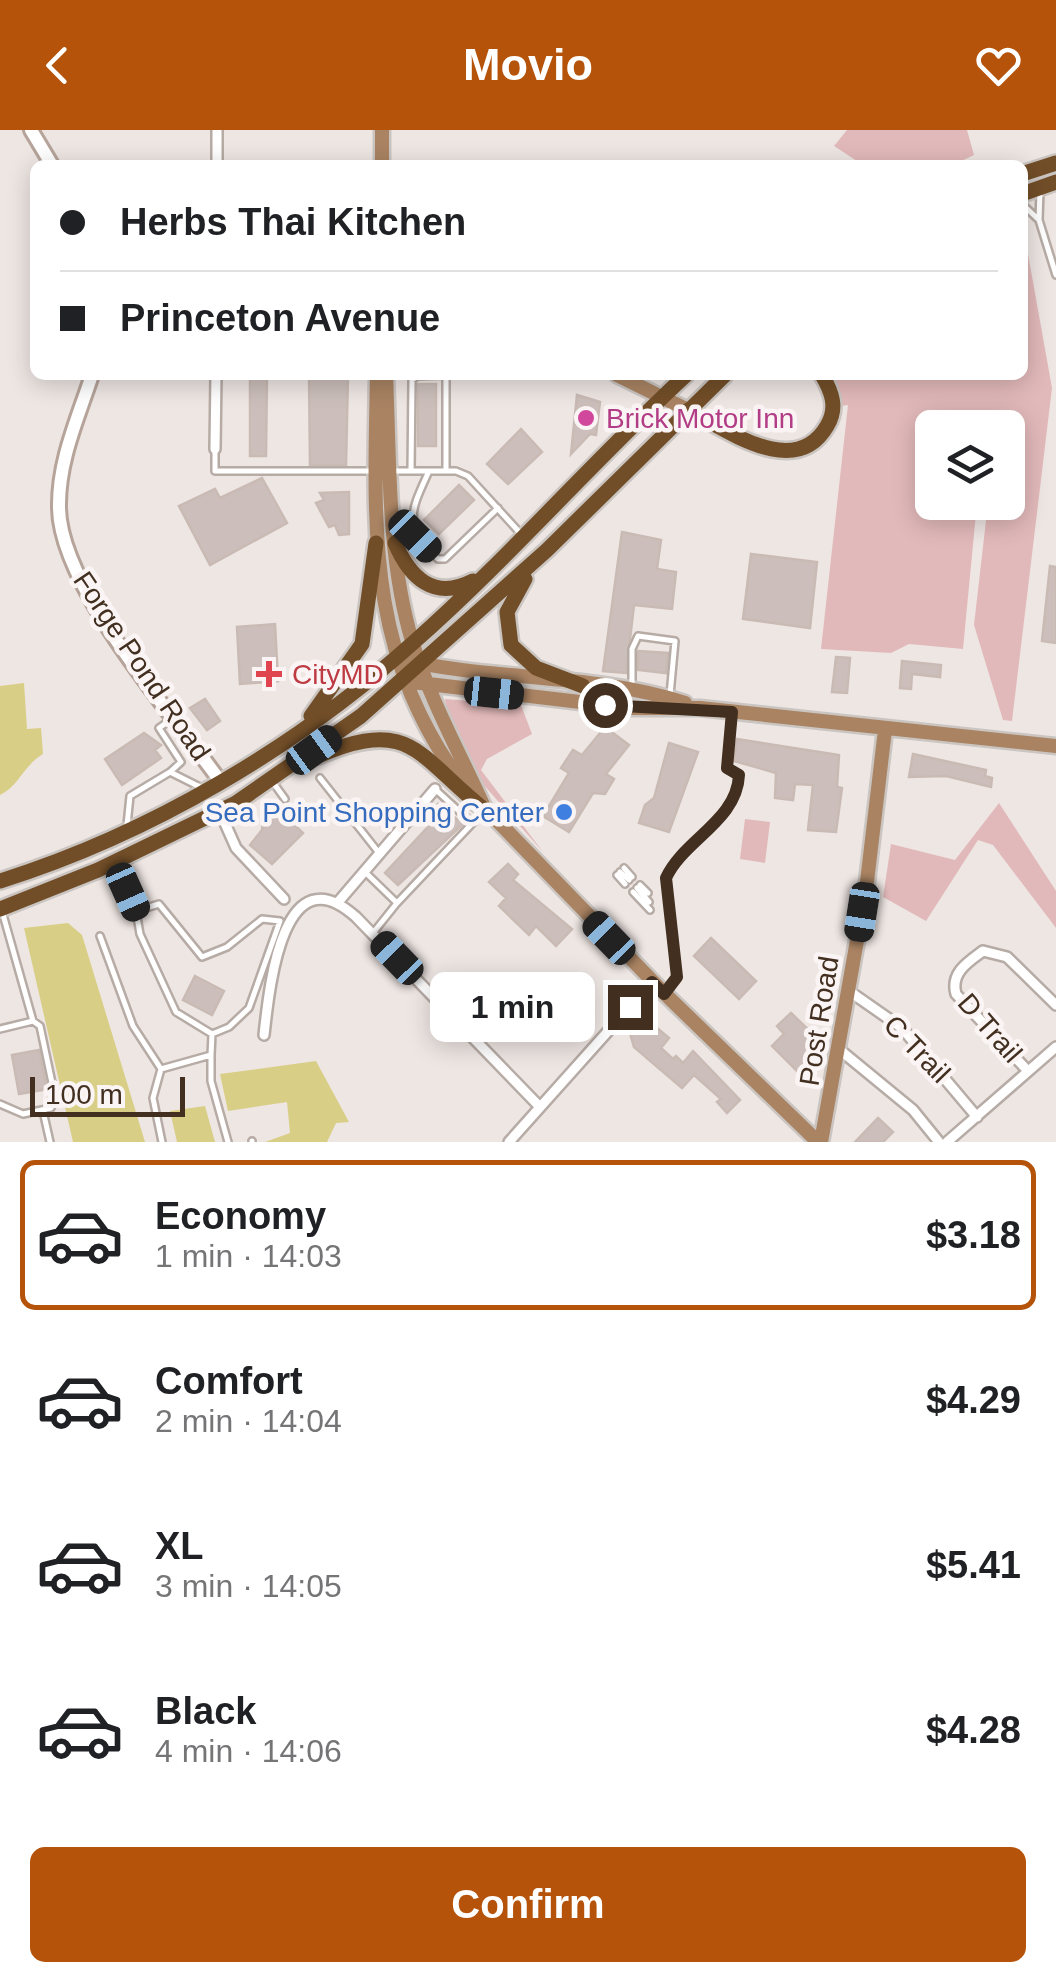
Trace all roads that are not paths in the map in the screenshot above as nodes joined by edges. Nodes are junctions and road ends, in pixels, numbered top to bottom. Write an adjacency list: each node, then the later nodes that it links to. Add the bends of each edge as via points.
1 (31, 130): 4 (street)
2 (217, 130): 5 (street)
3 (382, 130): 6 (main road)
4 (49, 160)
5 (218, 160)
6 (382, 160)
7 (1056, 162): 8 (highway)
8 (1028, 172)
9 (1048, 184): 11 (lane)
10 (1028, 210): 11 (lane)
11 (1038, 220): 12 (lane)
12 (1056, 274)
13 (90, 380): 52 (street, Forge Pond Road, via 64,459 63,536 74,572)
14 (216, 380): 31 (street)
15 (377, 380): 32 (main road)
16 (386, 380): 32 (main road)
17 (412, 380): 33 (lane)
18 (446, 380): 25 (lane)
19 (627, 380): 23 (main road)
20 (681, 380): 23 (highway)
21 (721, 380): 26 (highway)
22 (824, 380): 26 (highway, via 834,404 829,423 806,446 792,450 752,444)
23 (661, 398): 26 (main road); 37 (highway)
24 (436, 399): 25 (lane)
25 (446, 399): 28 (lane)
26 (688, 410): 40 (highway)
27 (436, 418): 28 (lane)
28 (446, 418): 30 (lane)
29 (436, 436): 30 (lane)
30 (446, 436): 35 (lane)
31 (214, 450): 32 (lane, via 215,472)
32 (383, 471): 33 (lane); 38 (main road); 39 (main road)
33 (411, 471): 34 (lane)
34 (430, 471): 35 (lane); 36 (lane, via 411,510 415,536 438,558)
35 (446, 471): 36 (lane, via 468,476)
36 (498, 508): 37 (lane)
37 (523, 536): 41 (highway)
38 (376, 543): 43 (main road); 53 (highway, via 362,644)
39 (394, 543): 41 (highway, via 412,575 431,587 450,590); 42 (main road)
40 (547, 550): 44 (highway); 46 (highway, via 514,594 508,635 536,668)
41 (481, 577): 42 (highway)
42 (413, 643): 43 (highway); 44 (main road)
43 (395, 658): 44 (main road); 45 (main road); 53 (highway)
44 (421, 664): 45 (highway); 46 (main road); 47 (main road)
45 (402, 681): 47 (main road); 56 (highway); 64 (main road, via 450,767)
46 (582, 686): 48 (main road)
47 (428, 687): 50 (main road, via 632,708); 64 (main road)
48 (632, 691): 49 (main road); 49 (lane, via 638,636 676,641)
49 (670, 698): 50 (main road)
50 (700, 708): 51 (main road)
51 (732, 712): 54 (main road); 85 (lane, via 727,768 739,775 738,792 666,878 677,977)
52 (174, 717): 57 (lane, via 159,728 181,762); 60 (street, Forge Pond Road)
53 (302, 728): 60 (highway)
54 (885, 730): 55 (main road); 84 (main road, Post Road)
55 (1056, 746)
56 (292, 767): 59 (highway); 64 (highway, via 356,740 388,738 414,748)
57 (170, 772): 62 (lane); 67 (lane, via 130,796)
58 (320, 778): 68 (lane)
59 (272, 780): 63 (lane); 65 (highway)
60 (220, 781): 62 (highway)
61 (435, 789): 66 (lane); 68 (street)
62 (205, 790): 67 (highway)
63 (285, 799)
64 (486, 810): 66 (lane); 83 (main road)
65 (220, 812): 69 (highway); 75 (street, via 236,848)
66 (472, 823): 77 (lane)
67 (128, 830): 73 (highway)
68 (379, 853): 70 (street)
69 (110, 865): 79 (highway); 80 (lane)
70 (364, 871): 76 (street); 77 (lane)
71 (620, 872): 72 (lane)
72 (629, 880)
73 (0, 881)
74 (648, 893): 78 (lane, via 637,888)
75 (284, 899)
76 (339, 901): 81 (street); 90 (street, via 313,900 289,924 271,966)
77 (396, 903): 81 (lane)
78 (650, 906)
79 (0, 908): 87 (lane)
80 (136, 911): 89 (lane, via 176,1012); 89 (lane, via 158,904 202,957 228,947 262,918 280,921 249,1008)
81 (373, 933): 97 (street)
82 (100, 936): 94 (lane, via 133,1026)
83 (652, 982): 85 (main road); 97 (street)
84 (850, 991): 92 (main road, Post Road); 99 (street, C Trail, via 902,1028)
85 (664, 994): 104 (main road)
86 (1056, 1005): 95 (street, D Trail, via 1008,957 982,951 953,985)
87 (34, 1022): 88 (lane); 98 (lane, via 55,1097)
88 (0, 1029)
89 (212, 1034): 93 (lane)
90 (264, 1036)
91 (1056, 1047): 95 (street)
92 (840, 1050): 104 (main road, Post Road); 105 (street)
93 (212, 1055): 94 (lane); 102 (lane, via 211,1081)
94 (161, 1069): 101 (lane, via 153,1098)
95 (1028, 1070): 99 (street)
96 (0, 1104): 98 (lane, via 24,1114)
97 (540, 1107): 103 (street)
98 (42, 1110): 100 (lane)
99 (977, 1117): 105 (street)
100 (50, 1142)
101 (162, 1142)
102 (228, 1142)
103 (509, 1142)
104 (820, 1142)
105 (943, 1142)

